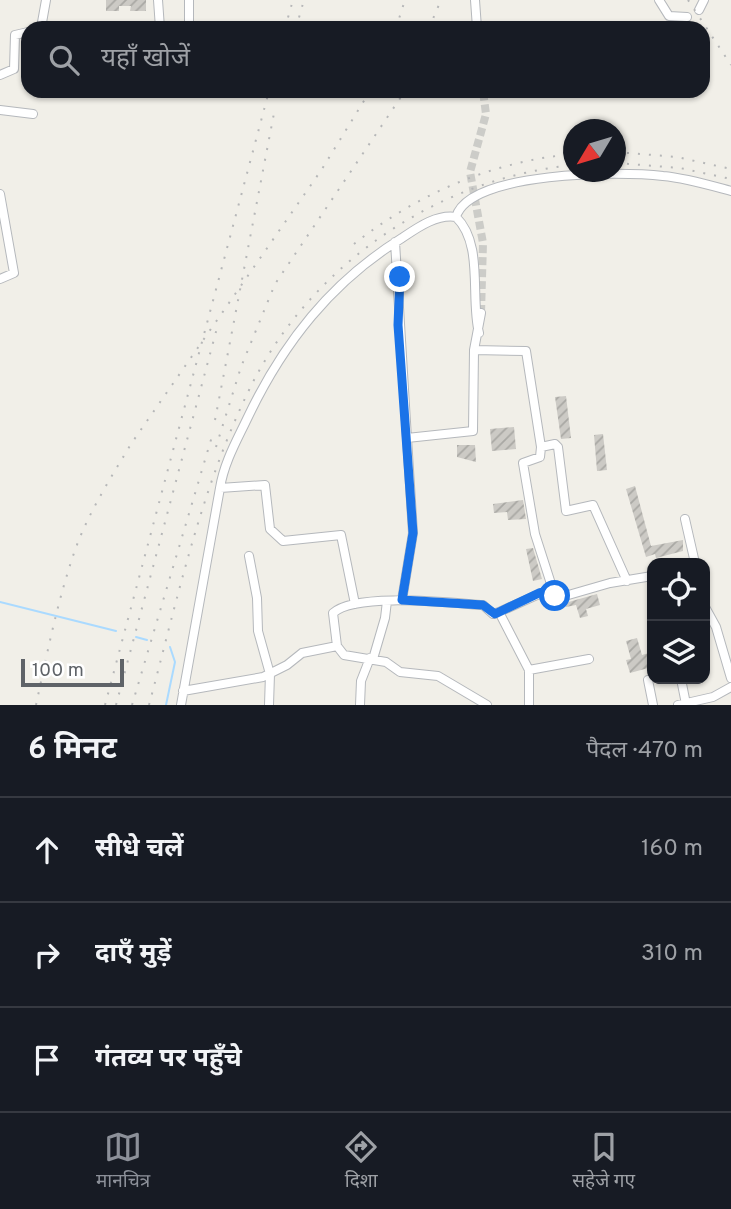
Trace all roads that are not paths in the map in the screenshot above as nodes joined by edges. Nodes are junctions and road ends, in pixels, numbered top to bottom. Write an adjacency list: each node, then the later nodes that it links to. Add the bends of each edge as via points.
1 (46, 0): 9 (street)
2 (158, 0): 10 (street)
3 (188, 0): 11 (street)
4 (475, 0): 12 (street)
5 (659, 0): 8 (street, via 668,16)
6 (704, 0): 7 (street)
7 (699, 10)
8 (687, 17)
9 (42, 21)
10 (160, 21)
11 (188, 21)
12 (476, 21)
13 (21, 34): 14 (street, via 15,35 14,69)
14 (0, 75)
15 (0, 110): 16 (street)
16 (33, 114)
17 (731, 191): 19 (street, via 663,176 564,175 478,193 460,205)
18 (0, 194): 21 (street, via 14,274)
19 (456, 217): 20 (street, via 436,219); 23 (street, via 471,247)
20 (395, 242): 25 (street); 27 (street, via 346,277 297,334 264,385 226,462)
21 (0, 279)
22 (481, 313): 23 (street)
23 (479, 333): 24 (street)
24 (474, 350): 25 (street, via 473,431); 26 (street, via 526,351)
25 (407, 438): 34 (street, via 413,533)
26 (541, 447): 32 (street, via 558,447 566,511 593,505); 33 (street, via 540,457 523,463 535,534)
27 (220, 488): 36 (street, via 265,485 270,529 283,541 341,535); 48 (street)
28 (685, 519): 30 (street)
29 (249, 556): 43 (street, via 257,625)
30 (694, 558)
31 (647, 577): 32 (street)
32 (627, 581): 33 (street, via 558,598)
33 (553, 590): 37 (street)
34 (402, 600): 35 (street); 37 (street, via 483,605 493,614)
35 (387, 601): 36 (street); 40 (street)
36 (355, 604): 39 (street, via 333,613)
37 (499, 612): 42 (street)
38 (710, 616): 44 (street)
39 (337, 646): 40 (street, via 344,654); 43 (street, via 302,653)
40 (372, 659): 52 (street, via 361,681); 53 (street, via 400,672 438,676)
41 (589, 659): 42 (street)
42 (529, 670): 54 (street)
43 (270, 674): 48 (street); 51 (street)
44 (731, 678)
45 (649, 684): 55 (street)
46 (681, 684): 49 (street)
47 (731, 687): 49 (street, via 713,697)
48 (183, 691): 50 (street)
49 (682, 704)
50 (181, 705)
51 (269, 705)
52 (360, 705)
53 (487, 705)
54 (529, 705)
55 (653, 705)

